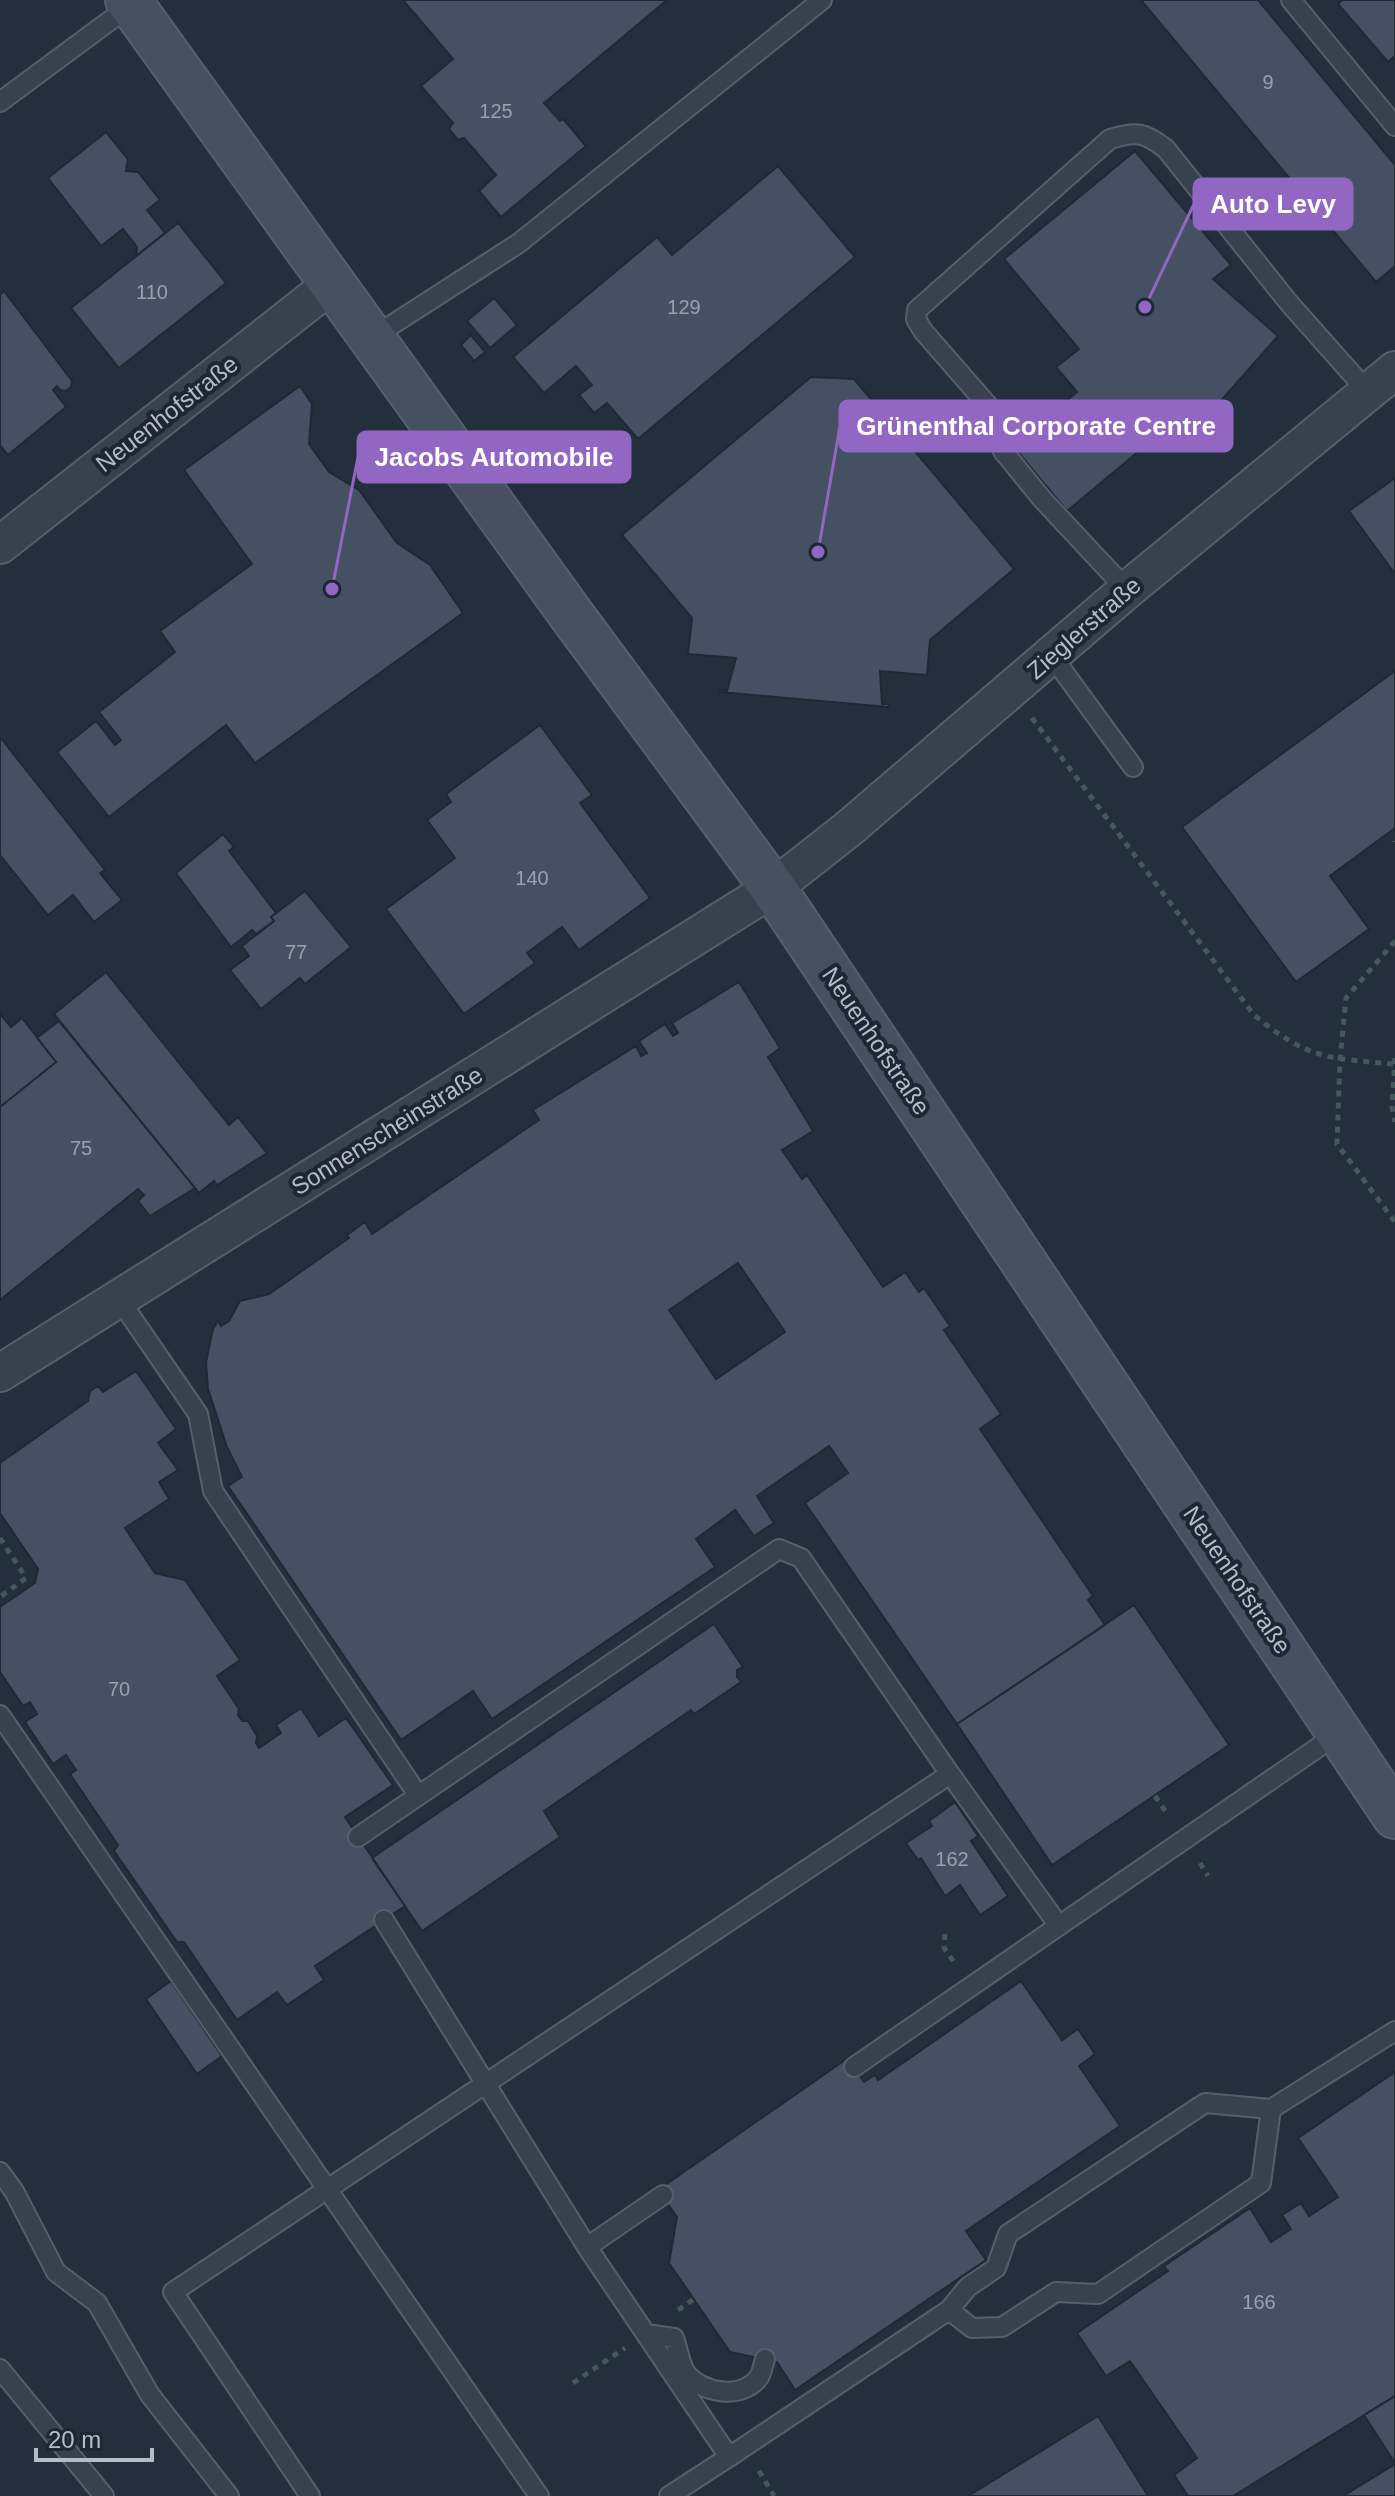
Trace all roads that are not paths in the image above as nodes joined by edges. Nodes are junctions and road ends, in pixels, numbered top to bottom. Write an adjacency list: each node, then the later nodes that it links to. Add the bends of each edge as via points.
1 (822, 0): 7 (lane, via 519,243)
2 (1291, 0): 5 (lane)
3 (130, 3): 4 (lane); 6 (street, Neuenhofstraße)
4 (0, 102)
5 (1395, 126)
6 (333, 283): 7 (street, Neuenhofstraße); 9 (street, Neuenhofstraße)
7 (373, 337): 13 (street, Neuenhofstraße)
8 (1382, 381): 10 (street, Zieglerstraße); 10 (lane, via 1289,303 1166,149 1148,135 1110,139 917,310 916,319 999,418 1003,451)
9 (0, 545)
10 (1127, 590): 11 (street, Zieglerstraße)
11 (1052, 656): 12 (lane); 13 (street, Zieglerstraße)
12 (1133, 767)
13 (773, 888): 14 (street, Sonnenscheinstraße); 17 (street, Neuenhofstraße)
14 (119, 1299): 15 (street, Sonnenscheinstraße); 20 (lane, via 198,1414 213,1491)
15 (0, 1373)
16 (0, 1715): 29 (lane)
17 (1339, 1733): 19 (street, Neuenhofstraße); 23 (lane)
18 (950, 1774): 20 (lane, via 801,1558 779,1549); 23 (lane); 26 (lane)
19 (1385, 1793)
20 (418, 1795): 21 (lane)
21 (358, 1837)
22 (384, 1920): 26 (lane)
23 (1059, 1926): 25 (lane)
24 (1395, 2031): 27 (lane)
25 (854, 2067)
26 (484, 2084): 29 (lane); 31 (lane)
27 (1271, 2109): 32 (lane, via 1205,2103 1008,2234 996,2268 968,2287); 32 (lane, via 1261,2183 1098,2294 1056,2292 1002,2327 972,2328)
28 (0, 2172): 38 (lane, via 56,2272 97,2303 150,2395)
29 (327, 2189): 39 (lane, via 173,2292); 40 (lane)
30 (663, 2195): 31 (lane)
31 (587, 2247): 33 (lane)
32 (949, 2310): 36 (lane)
33 (646, 2334): 34 (lane, via 674,2338 685,2372 709,2389 748,2388 760,2376); 36 (lane)
34 (765, 2359)
35 (2, 2377): 37 (lane)
36 (729, 2457): 41 (lane)
37 (104, 2496)
38 (229, 2496)
39 (310, 2496)
40 (539, 2496)
41 (669, 2496)

